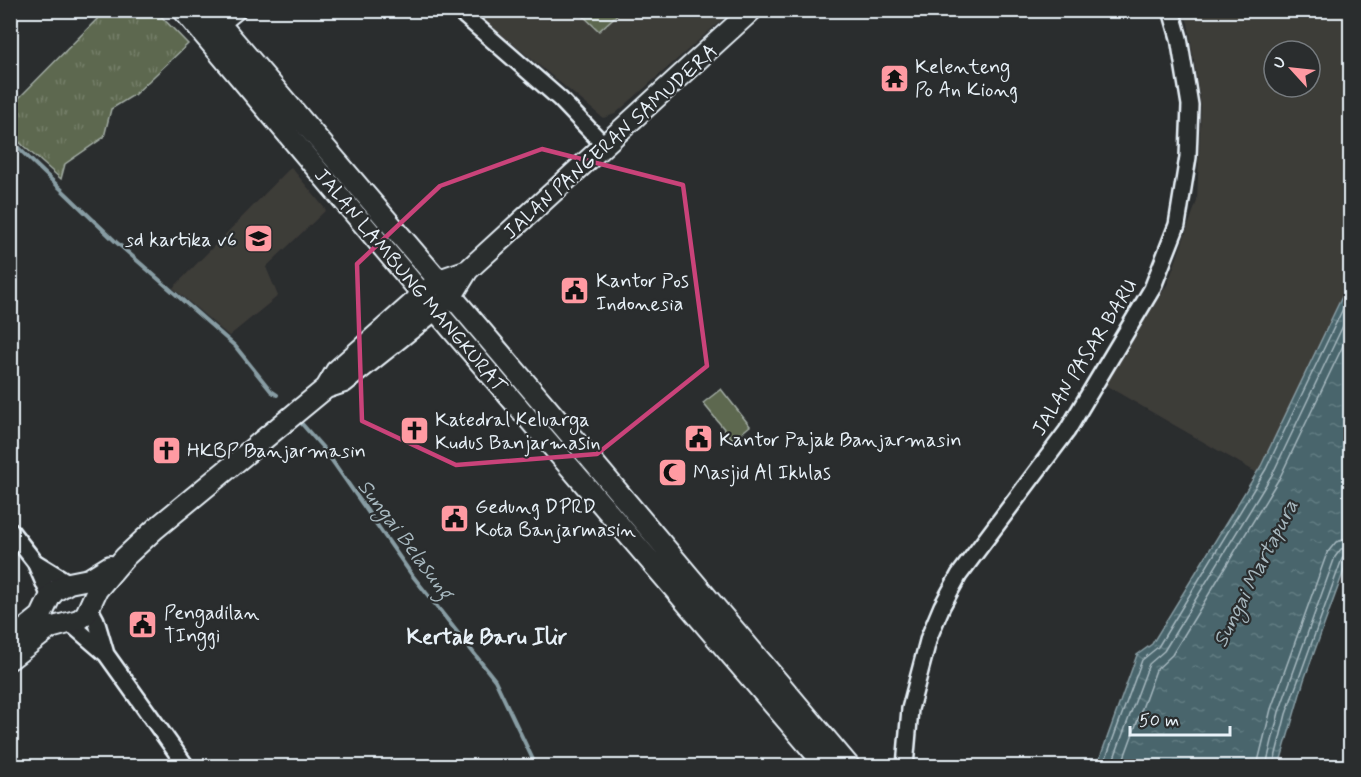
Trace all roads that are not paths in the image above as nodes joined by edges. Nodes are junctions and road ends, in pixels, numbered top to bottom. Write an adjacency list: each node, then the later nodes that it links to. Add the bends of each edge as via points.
1 (235, 10): 5 (highway)
2 (458, 10): 6 (street, via 560,99)
3 (752, 10): 6 (highway, JALAN PANGERAN SAMUDERA)
4 (1171, 10): 27 (street, JALAN PASAR BARU, via 1190,105 1188,157 1177,225 1152,289 1067,431 959,575 942,606 910,709)
5 (201, 17): 8 (highway, JALAN LAMBUNG MANGKURAT); 10 (highway, JALAN LAMBUNG MANGKURAT, via 218,41 220,55)
6 (605, 146): 7 (highway, JALAN PANGERAN SAMUDERA)
7 (468, 270): 8 (highway, JALAN PANGERAN SAMUDERA); 9 (highway, JALAN PANGERAN SAMUDERA)
8 (439, 280): 9 (highway, JALAN LAMBUNG MANGKURAT); 10 (highway, JALAN PANGERAN SAMUDERA)
9 (452, 296): 10 (highway, JALAN PANGERAN SAMUDERA); 11 (highway, JALAN LAMBUNG MANGKURAT)
10 (429, 301): 12 (highway, JALAN LAMBUNG MANGKURAT); 14 (highway, JALAN PANGERAN SAMUDERA, via 336,371 326,388)
11 (576, 442): 12 (highway); 17 (highway, JALAN LAMBUNG MANGKURAT)
12 (560, 455): 17 (highway, JALAN LAMBUNG MANGKURAT)
13 (10, 530): 15 (street)
14 (125, 557): 16 (highway, JALAN PANGERAN SAMUDERA, via 89,579); 19 (highway, JALAN PANGERAN SAMUDERA)
15 (35, 562): 16 (street); 18 (street)
16 (72, 584): 18 (highway, JALAN PANGERAN SAMUDERA); 19 (highway, via 82,588)
17 (685, 587): 25 (highway, JALAN LAMBUNG MANGKURAT); 26 (highway, JALAN LAMBUNG MANGKURAT)
18 (50, 597): 21 (highway, JALAN PANGERAN SAMUDERA, via 41,616)
19 (90, 604): 20 (highway, JALAN PANGERAN SAMUDERA, via 86,614); 22 (street)
20 (70, 623): 22 (street); 23 (highway, JALAN PANGERAN SAMUDERA, via 50,628)
21 (10, 641)
22 (106, 654): 24 (street)
23 (10, 659)
24 (186, 766)
25 (826, 766)
26 (849, 766)
27 (905, 766)

